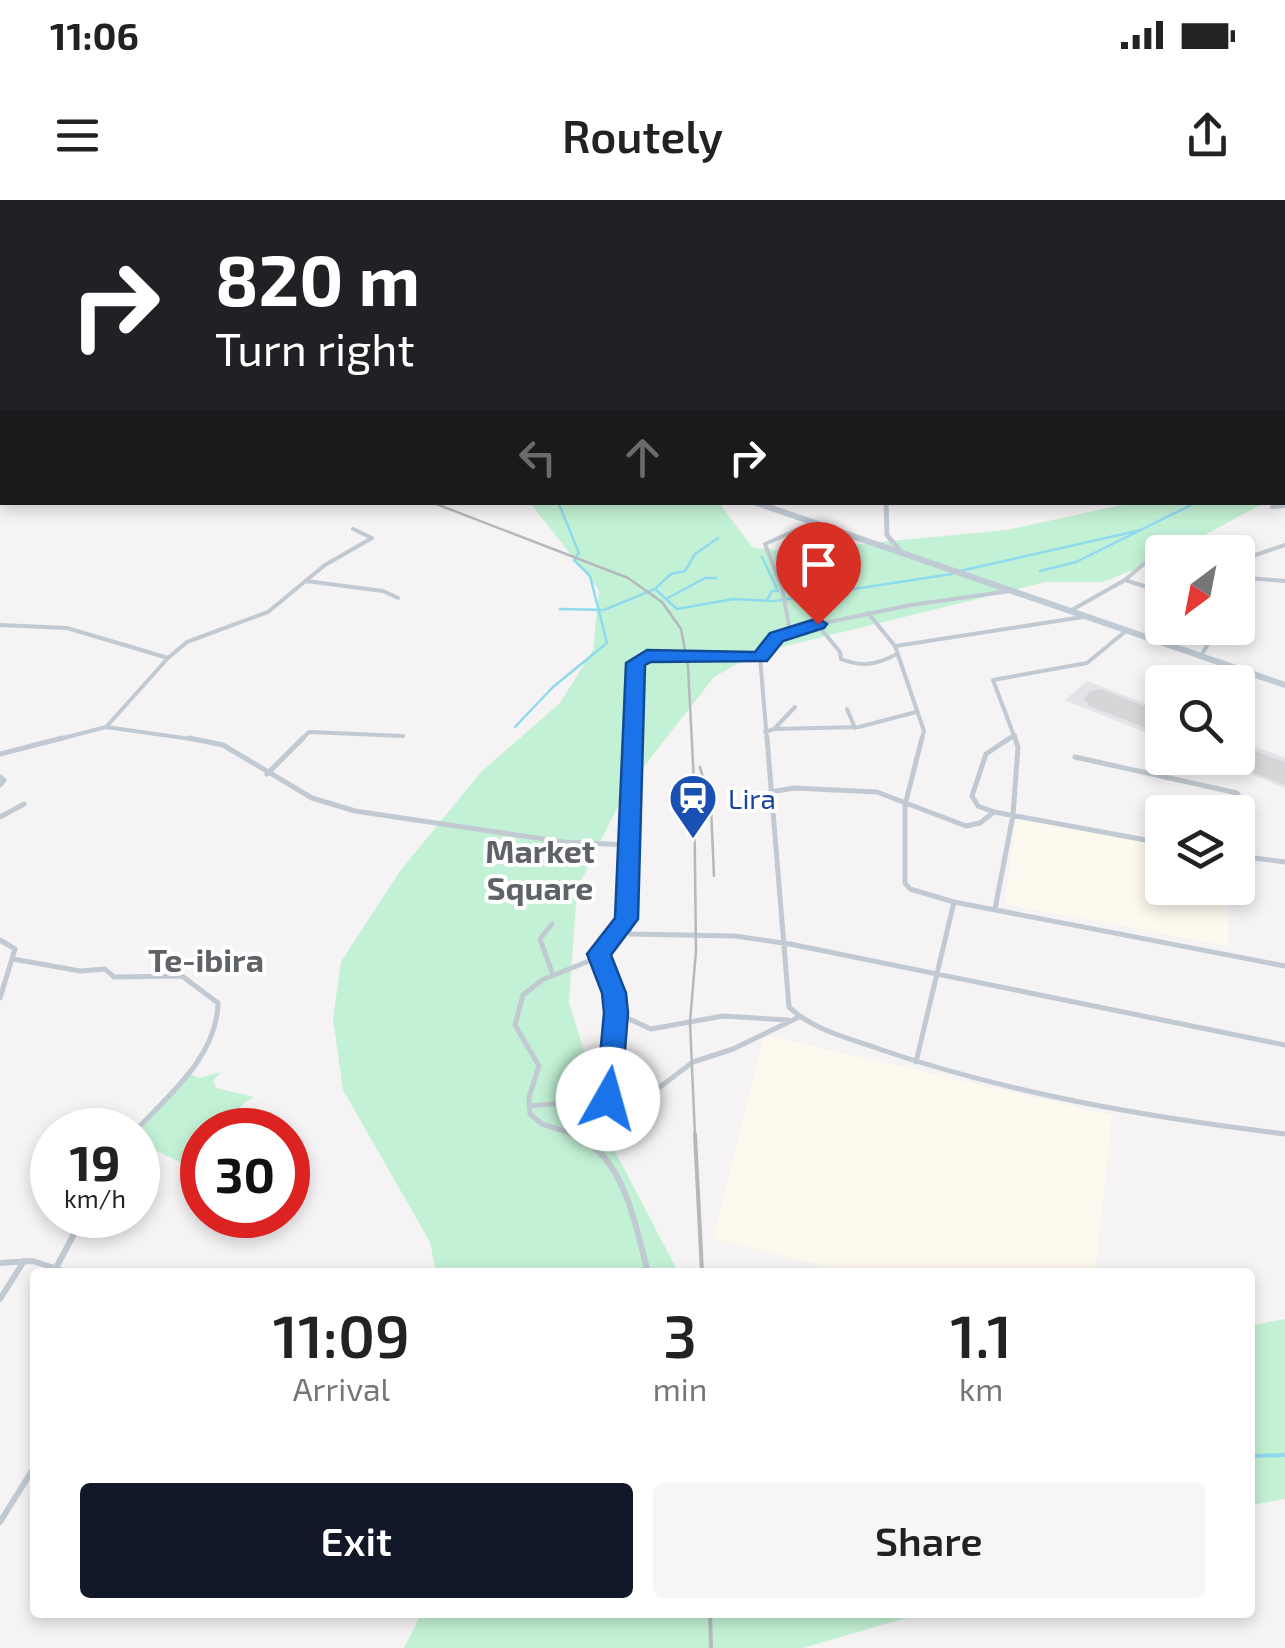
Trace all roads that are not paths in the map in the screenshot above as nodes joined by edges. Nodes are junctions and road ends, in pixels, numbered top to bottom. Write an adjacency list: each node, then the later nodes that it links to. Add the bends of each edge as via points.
1 (763, 505): 5 (main road)
2 (886, 505): 7 (street)
3 (1285, 506): 4 (street)
4 (1272, 507)
5 (814, 522): 8 (main road); 25 (street, via 764,544)
6 (353, 530): 15 (street, via 372,538)
7 (886, 535): 8 (main road); 10 (street)
8 (875, 544): 10 (main road)
9 (1285, 545): 11 (street)
10 (902, 553): 18 (main road)
11 (1255, 556)
12 (1145, 563): 14 (street)
13 (1255, 578): 16 (street)
14 (1125, 580): 17 (street); 20 (street)
15 (306, 581): 19 (street); 32 (street, via 268,612 186,642)
16 (1285, 581)
17 (1145, 586)
18 (1013, 591): 20 (main road); 21 (street)
19 (398, 598)
20 (1070, 610): 22 (main road)
21 (868, 613): 24 (street); 28 (street)
22 (1085, 616): 26 (main road); 28 (street)
23 (0, 624): 32 (street, via 67,628)
24 (818, 624): 25 (street); 29 (street, via 841,660 854,666 873,666)
25 (790, 630): 31 (street)
26 (1127, 630): 30 (main road); 41 (street, via 1087,663 992,680)
27 (1207, 645): 30 (street)
28 (895, 646): 29 (street)
29 (895, 654): 36 (street)
30 (1201, 656): 33 (main road)
31 (760, 657): 40 (street); 56 (street, via 647,656 635,663)
32 (168, 658): 37 (street)
33 (1285, 685)
34 (795, 707): 39 (street)
35 (847, 709): 38 (street)
36 (916, 712): 38 (street); 51 (street, via 924,736)
37 (106, 727): 43 (street); 45 (street, via 217,743)
38 (855, 728): 39 (street)
39 (774, 729): 40 (street)
40 (764, 732): 48 (street)
41 (1015, 734): 52 (street, via 986,754 972,796); 53 (street)
42 (404, 736): 45 (street, via 332,738 309,732)
43 (0, 754)
44 (1075, 757): 49 (street)
45 (267, 774): 56 (street, via 355,811 564,842)
46 (0, 776): 47 (street)
47 (0, 785)
48 (770, 792): 51 (street, via 839,788 877,792); 66 (street)
49 (1238, 795)
50 (24, 804): 54 (street)
51 (905, 805): 52 (street, via 966,826); 59 (street, via 904,883)
52 (994, 812): 53 (street)
53 (1013, 815): 55 (street); 60 (street)
54 (0, 817)
55 (1145, 840)
56 (629, 844): 61 (street)
57 (1255, 858): 58 (street)
58 (1285, 862)
59 (954, 902): 60 (street); 71 (street)
60 (995, 909): 69 (street)
61 (626, 919): 66 (street, via 634,935 735,936); 67 (street)
62 (552, 924): 64 (street)
63 (539, 925): 64 (street)
64 (543, 934): 70 (street)
65 (0, 940): 68 (street, via 15,948)
66 (782, 944): 71 (street); 74 (street, via 787,1003)
67 (599, 954): 70 (street); 73 (street)
68 (13, 959): 72 (street); 82 (street, via 105,969 114,977 169,972 198,982 218,1003 217,1026 202,1056)
69 (1285, 966)
70 (552, 975): 78 (street, via 528,989 515,1011 514,1025 539,1066)
71 (938, 975): 76 (street); 77 (street)
72 (0, 998)
73 (616, 1013): 75 (street, via 651,1029 723,1016); 79 (street)
74 (798, 1016): 75 (street); 77 (street)
75 (789, 1020): 79 (street, via 693,1062 652,1093)
76 (1285, 1045)
77 (916, 1062): 83 (street, via 1119,1112)
78 (529, 1097): 80 (street); 81 (street)
79 (608, 1099): 80 (street)
80 (537, 1103): 81 (street)
81 (528, 1106): 88 (street, via 536,1122 582,1138 601,1154 630,1206)
82 (158, 1108)
83 (1285, 1134)
84 (72, 1238): 87 (street)
85 (24, 1261): 86 (street); 87 (street); 89 (street)
86 (0, 1262)
87 (56, 1268)
88 (647, 1268)
89 (0, 1299)
90 (30, 1474): 91 (street)
91 (0, 1522)

